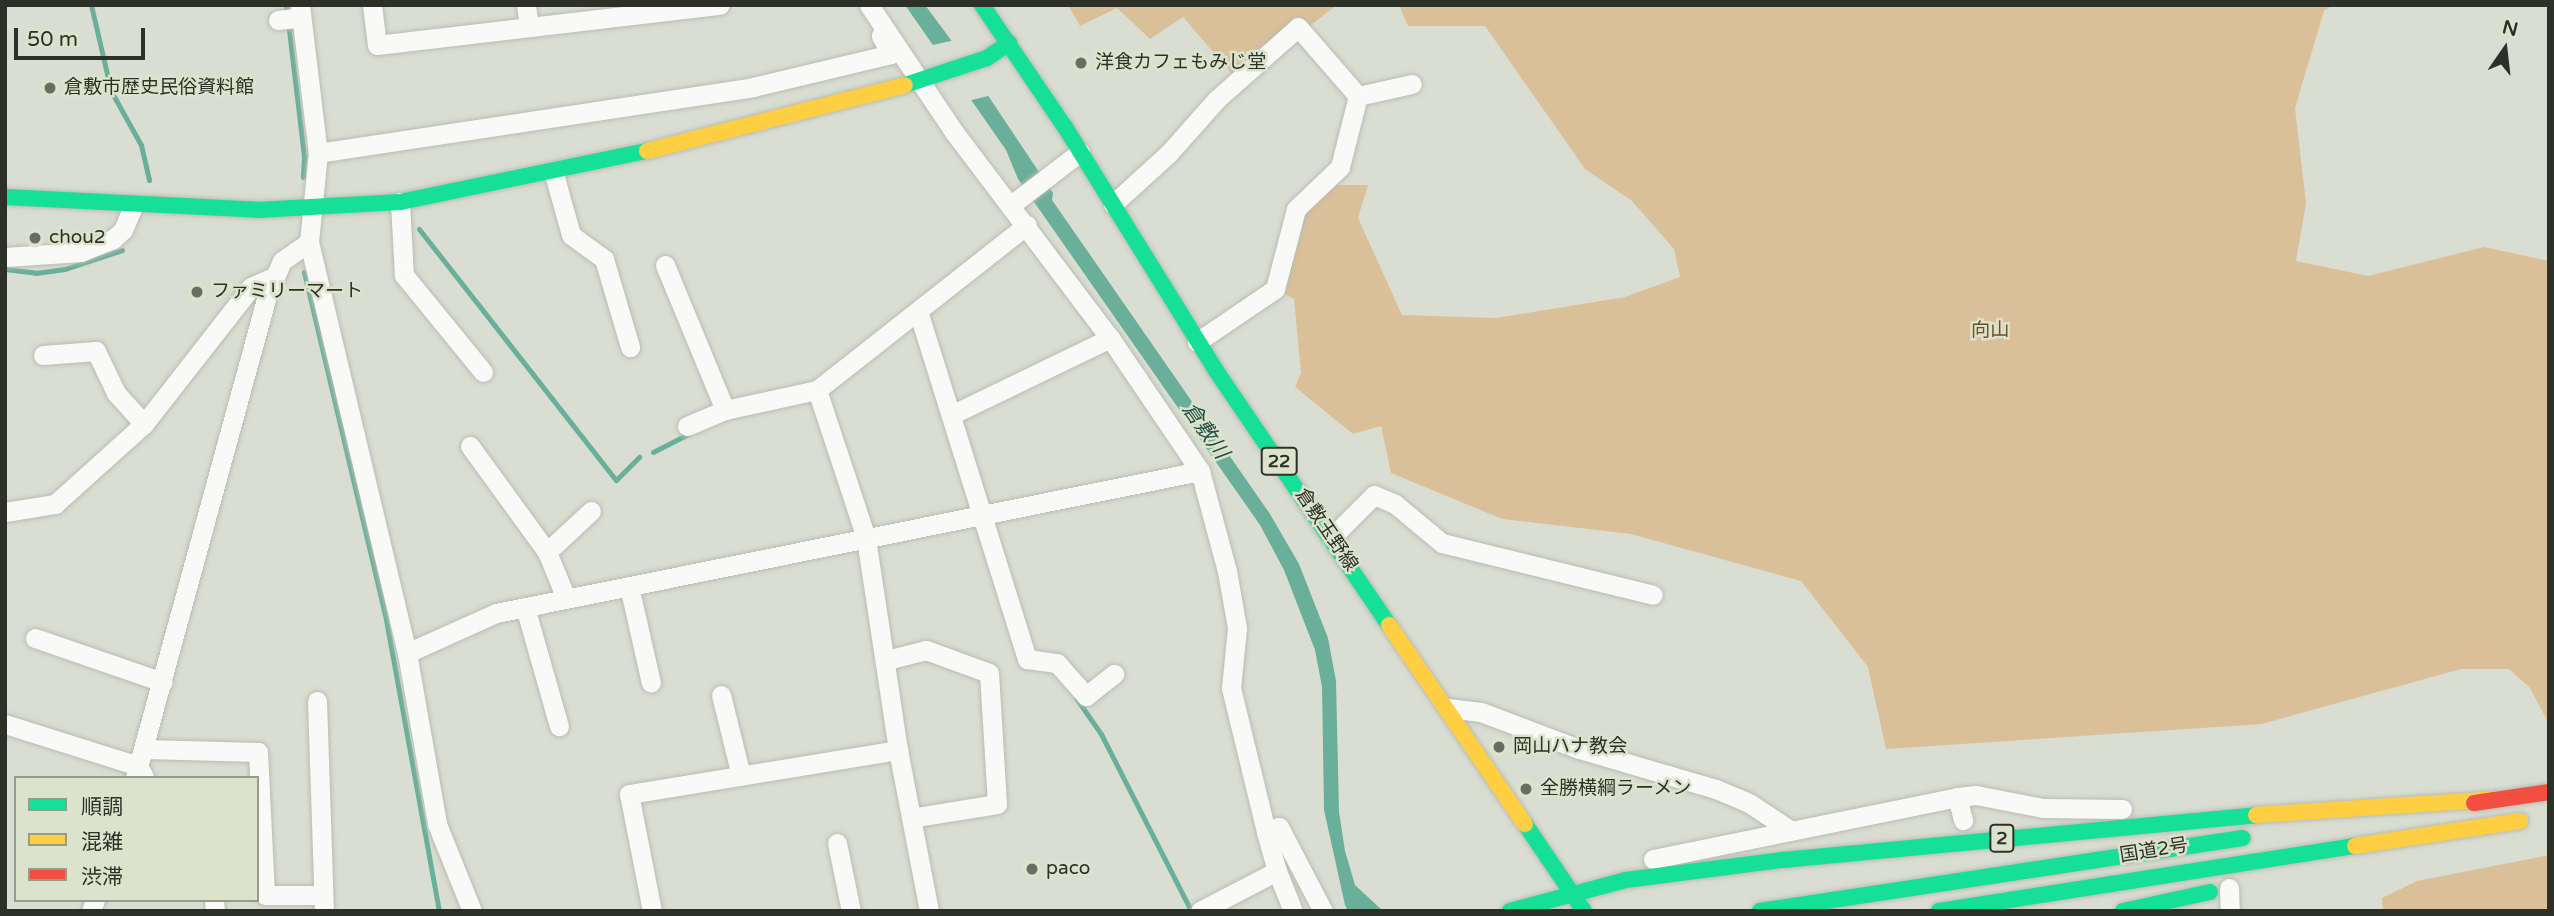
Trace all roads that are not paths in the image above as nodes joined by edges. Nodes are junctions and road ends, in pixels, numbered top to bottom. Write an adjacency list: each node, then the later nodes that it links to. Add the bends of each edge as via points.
1 (372, 5): 7 (street, via 377,45)
2 (526, 5): 7 (street)
3 (720, 5): 7 (street)
4 (869, 5): 8 (street)
5 (982, 5): 9 (main road, 倉敷玉野線 / 22)
6 (291, 16): 14 (street)
7 (529, 27)
8 (887, 31): 10 (street); 14 (street, via 879,34 891,54 753,88)
9 (1009, 43): 10 (main road, via 987,58); 13 (main road, 倉敷玉野線 / 22)
10 (925, 80): 15 (main road); 18 (street)
11 (1412, 84): 12 (street)
12 (1358, 96): 19 (street, via 1298,27 1217,99 1169,153); 29 (street, via 1340,167 1296,209 1275,289)
13 (1080, 152): 18 (street); 19 (main road, 倉敷玉野線 / 22)
14 (318, 153): 21 (street)
15 (554, 174): 17 (main road); 30 (street, via 571,236 604,258)
16 (5, 197): 20 (main road)
17 (400, 202): 21 (main road); 32 (street, via 404,275)
18 (1015, 202): 22 (street)
19 (1113, 204): 29 (main road, 倉敷玉野線 / 22)
20 (133, 207): 21 (main road); 24 (street, via 123,230 113,239 81,253)
21 (313, 208): 23 (street)
22 (1027, 225): 27 (street); 28 (street)
23 (309, 242): 26 (street, via 282,261); 51 (street)
24 (5, 257)
25 (664, 265): 34 (street)
26 (273, 277): 36 (street, via 250,287); 54 (street)
27 (918, 311): 33 (street); 35 (street)
28 (1110, 338): 35 (street); 39 (street)
29 (1198, 342): 44 (main road, 倉敷玉野線 / 22)
30 (629, 347)
31 (43, 355): 36 (street, via 96,351 116,393)
32 (482, 372)
33 (817, 390): 34 (street); 43 (street)
34 (724, 410): 37 (street)
35 (951, 415): 42 (street)
36 (144, 424): 41 (street, via 55,504)
37 (687, 426)
38 (470, 446): 45 (street)
39 (1200, 471): 42 (street); 74 (street, via 1227,571 1237,628 1231,688)
40 (592, 511): 45 (street)
41 (5, 512)
42 (983, 513): 43 (street); 53 (street, via 1027,659 1057,663 1086,696)
43 (866, 538): 46 (street); 52 (street)
44 (1331, 538): 47 (street, via 1365,499 1383,496 1442,543); 58 (main road, 倉敷玉野線 / 22)
45 (547, 552): 48 (street)
46 (629, 586): 48 (street); 55 (street)
47 (1653, 595)
48 (566, 598): 49 (street)
49 (525, 607): 51 (street, via 496,613); 60 (street)
50 (35, 638): 54 (street)
51 (407, 653): 82 (street, via 437,824)
52 (887, 660): 61 (street); 67 (street, via 926,650 989,673 997,804)
53 (1114, 674)
54 (157, 680): 62 (street)
55 (651, 683)
56 (721, 695): 63 (street)
57 (317, 701): 81 (street)
58 (1448, 708): 72 (street, via 1481,712 1579,749 1716,789 1749,803); 80 (main road, 倉敷玉野線 / 22)
59 (5, 724): 62 (street)
60 (559, 726)
61 (898, 750): 63 (street); 67 (street)
62 (137, 767): 81 (street, via 258,752 265,895)
63 (741, 776): 83 (street, via 629,794)
64 (2549, 792): 66 (main road, 2)
65 (1957, 797): 68 (street, via 1976,795 2043,808 2191,809); 70 (street); 72 (street)
66 (2498, 799): 68 (main road, 2); 73 (main road, 2)
67 (911, 818): 85 (street)
68 (2199, 819): 80 (main road, 2, via 1783,860 1626,880)
69 (2535, 819): 71 (main road, 国道2号)
70 (1963, 820)
71 (2480, 827): 78 (main road); 92 (main road, 国道2号)
72 (1790, 830): 80 (street, via 1622,865 1596,874)
73 (2293, 830)
74 (1266, 832): 77 (street); 88 (street, via 1279,827)
75 (2266, 834): 91 (main road, 国道2号 / 2)
76 (837, 843): 84 (street)
77 (1277, 871): 86 (street); 87 (street)
78 (2288, 874)
79 (2235, 886): 93 (main road); 94 (street)
80 (1572, 892): 89 (main road, 2); 90 (main road, 倉敷玉野線 / 22)
81 (324, 903)
82 (472, 911)
83 (652, 911)
84 (851, 911)
85 (929, 911)
86 (1200, 911)
87 (1293, 911)
88 (1322, 911)
89 (1510, 911)
90 (1584, 911)
91 (1760, 911)
92 (1939, 911)
93 (2123, 911)
94 (2230, 911)

